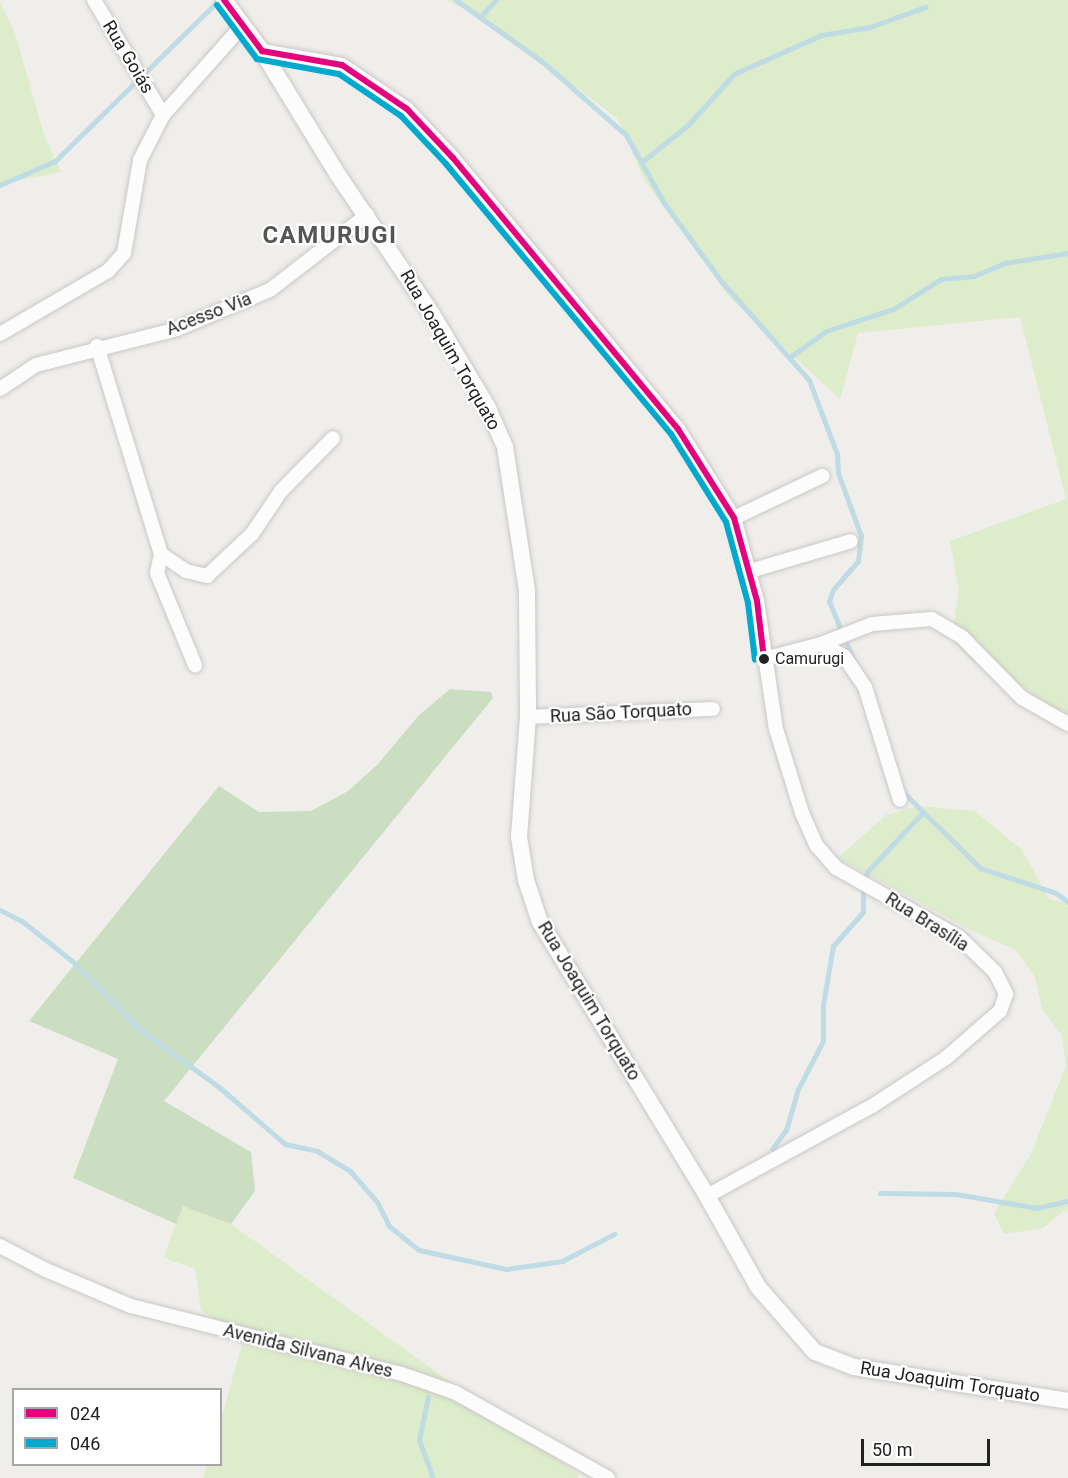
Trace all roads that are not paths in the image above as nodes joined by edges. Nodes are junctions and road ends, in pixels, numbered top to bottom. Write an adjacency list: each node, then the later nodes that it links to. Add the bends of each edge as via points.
1 (94, 0): 5 (street, Rua Goiás)
2 (224, 0): 3 (street)
3 (242, 27): 4 (street); 5 (street)
4 (262, 51): 6 (street, Rua Joaquim Torquato); 12 (street, Rua Brasília, via 342,65 407,109 453,158 678,429)
5 (163, 115): 7 (street, via 140,160 124,253 108,271)
6 (367, 215): 8 (street, Acesso Via, via 270,290 177,330); 20 (street, Rua Joaquim Torquato, via 488,408 505,447 527,591)
7 (0, 334)
8 (97, 346): 9 (street, Acesso Via, via 36,365); 14 (street)
9 (0, 389)
10 (333, 438): 14 (street, via 281,491 252,534 207,576 186,571)
11 (822, 476): 12 (street)
12 (734, 518): 15 (street, Rua Brasília)
13 (851, 541): 15 (street)
14 (161, 554): 18 (street, via 157,573)
15 (750, 571): 17 (street, Rua Brasília)
16 (821, 644): 17 (street); 21 (street, via 872,624 932,619 962,637 1022,698); 22 (street, via 844,656 865,687)
17 (764, 659): 23 (street, Rua Brasília, via 776,729 802,813 817,846 836,868 960,938 995,972 1006,994 1000,1011 946,1058 872,1106)
18 (195, 665)
19 (713, 709): 20 (street, Rua São Torquato)
20 (528, 717): 23 (street, Rua Joaquim Torquato, via 519,837 526,880 540,922)
21 (1068, 724)
22 (900, 800)
23 (707, 1196): 25 (street, Rua Joaquim Torquato, via 758,1287 814,1352 854,1367)
24 (0, 1246): 26 (street, Avenida Silvana Alves, via 131,1306 402,1374 456,1393)
25 (1068, 1401)
26 (608, 1478)

